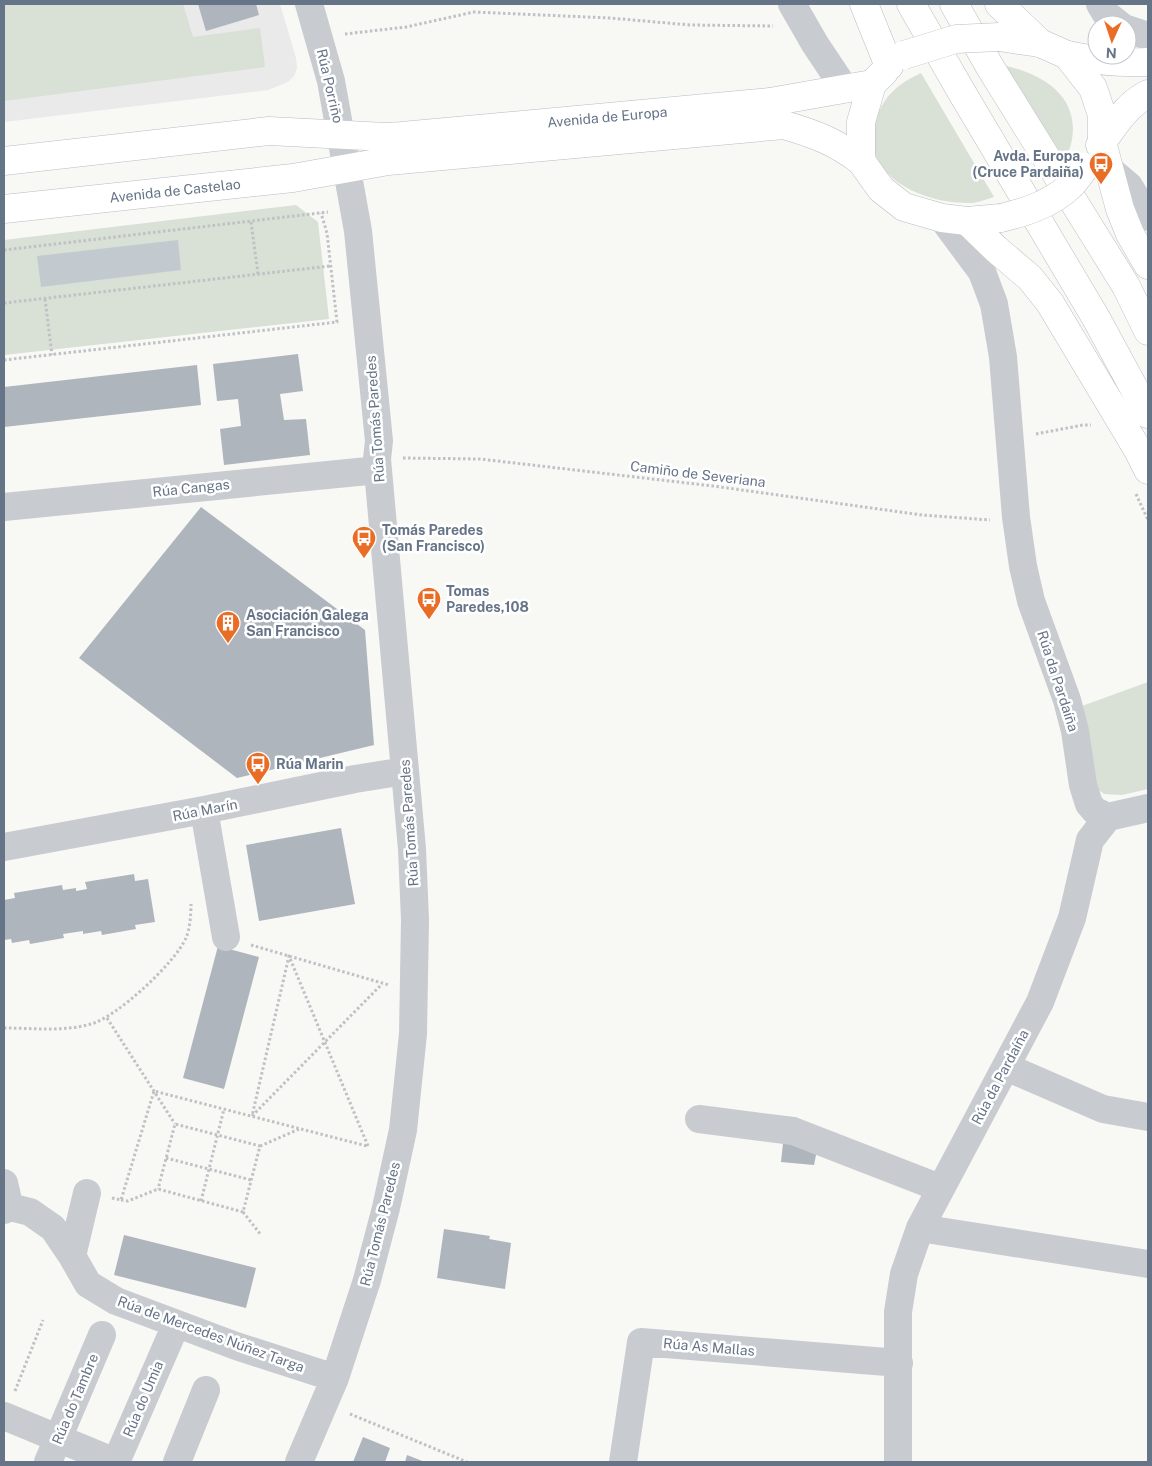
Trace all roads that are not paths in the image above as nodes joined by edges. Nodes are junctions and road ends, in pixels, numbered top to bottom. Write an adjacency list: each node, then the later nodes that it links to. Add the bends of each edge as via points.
1 (308, 4): 15 (street, Rúa Porriño, via 331,81)
2 (864, 4): 12 (main road)
3 (911, 4): 26 (main road, via 1096,318)
4 (954, 4): 25 (main road, via 1126,286)
5 (1000, 4): 9 (main road)
6 (1100, 4): 8 (street)
7 (798, 15): 13 (street)
8 (1107, 15)
9 (1040, 43): 10 (main road); 12 (main road, Avenida de Europa, bridge, via 999,38 956,39)
10 (1067, 55): 11 (main road, via 1121,63); 16 (main road, via 1093,88 1102,115)
11 (1148, 62)
12 (888, 68): 13 (main road, Avenida de Europa); 18 (main road, via 861,122)
13 (845, 89): 15 (main road, Avenida de Europa, via 770,102 402,136)
14 (1148, 94): 16 (main road, via 1118,119)
15 (341, 135): 17 (main road, via 269,131); 19 (street, Rúa Porriño)
16 (1102, 142): 20 (main road)
17 (4, 161)
18 (861, 161): 19 (main road, Avenida de Europa, via 815,134 784,124 388,161); 23 (main road, via 880,189 904,207)
19 (347, 169): 21 (main road, Avenida de Castelao, via 293,178); 27 (street, Rúa Tomás Paredes, via 358,231 379,441)
20 (1097, 169): 22 (street, via 1129,186); 23 (main road, bridge, via 1050,201 1026,212 1001,218); 24 (main road)
21 (4, 209)
22 (1148, 217)
23 (955, 219): 28 (main road, via 1030,278 1050,302); 33 (street, Rúa da Pardaíña, via 994,304 1003,357 1022,566 1031,601 1067,700 1089,804)
24 (1148, 265)
25 (1148, 331)
26 (1148, 414)
27 (377, 465): 29 (street, Rúa Cangas); 30 (street, Rúa Tomás Paredes)
28 (1148, 470)
29 (4, 507)
30 (405, 771): 32 (street, Rúa Marín); 48 (street, Rúa Tomás Paredes, via 415,920 412,1034 403,1130 367,1280)
31 (1148, 808): 33 (street)
32 (204, 810): 34 (street, Rúa Marín); 35 (street)
33 (1108, 817): 36 (street, Rúa da Pardaíña, via 1090,840 1072,918 1040,1002)
34 (4, 847)
35 (226, 937)
36 (1006, 1067): 37 (street, via 1103,1109); 39 (street, Rúa da Pardaíña)
37 (1148, 1117)
38 (699, 1119): 39 (street, via 793,1131)
39 (940, 1188): 42 (street, Rúa da Pardaíña)
40 (87, 1193): 43 (street)
41 (4, 1200): 43 (street, Rúa de Mercedes Núñez Targa, via 53,1228)
42 (920, 1228): 44 (street); 47 (street, Rúa da Pardaíña, via 904,1274 898,1312)
43 (72, 1256): 48 (street, Rúa de Mercedes Núñez Targa, via 88,1284 116,1301)
44 (1148, 1264)
45 (102, 1335): 51 (street, Rúa do Tambre)
46 (171, 1336): 52 (street, Rúa do Umia)
47 (899, 1363): 55 (street, Rúa As Mallas, via 641,1342); 56 (street, Rúa da Pardaíña)
48 (335, 1378): 54 (street, Rúa Tomás Paredes)
49 (206, 1390): 53 (street)
50 (4, 1417): 51 (street)
51 (53, 1450): 52 (street)
52 (116, 1462)
53 (177, 1462)
54 (299, 1462)
55 (623, 1462)
56 (898, 1462)

